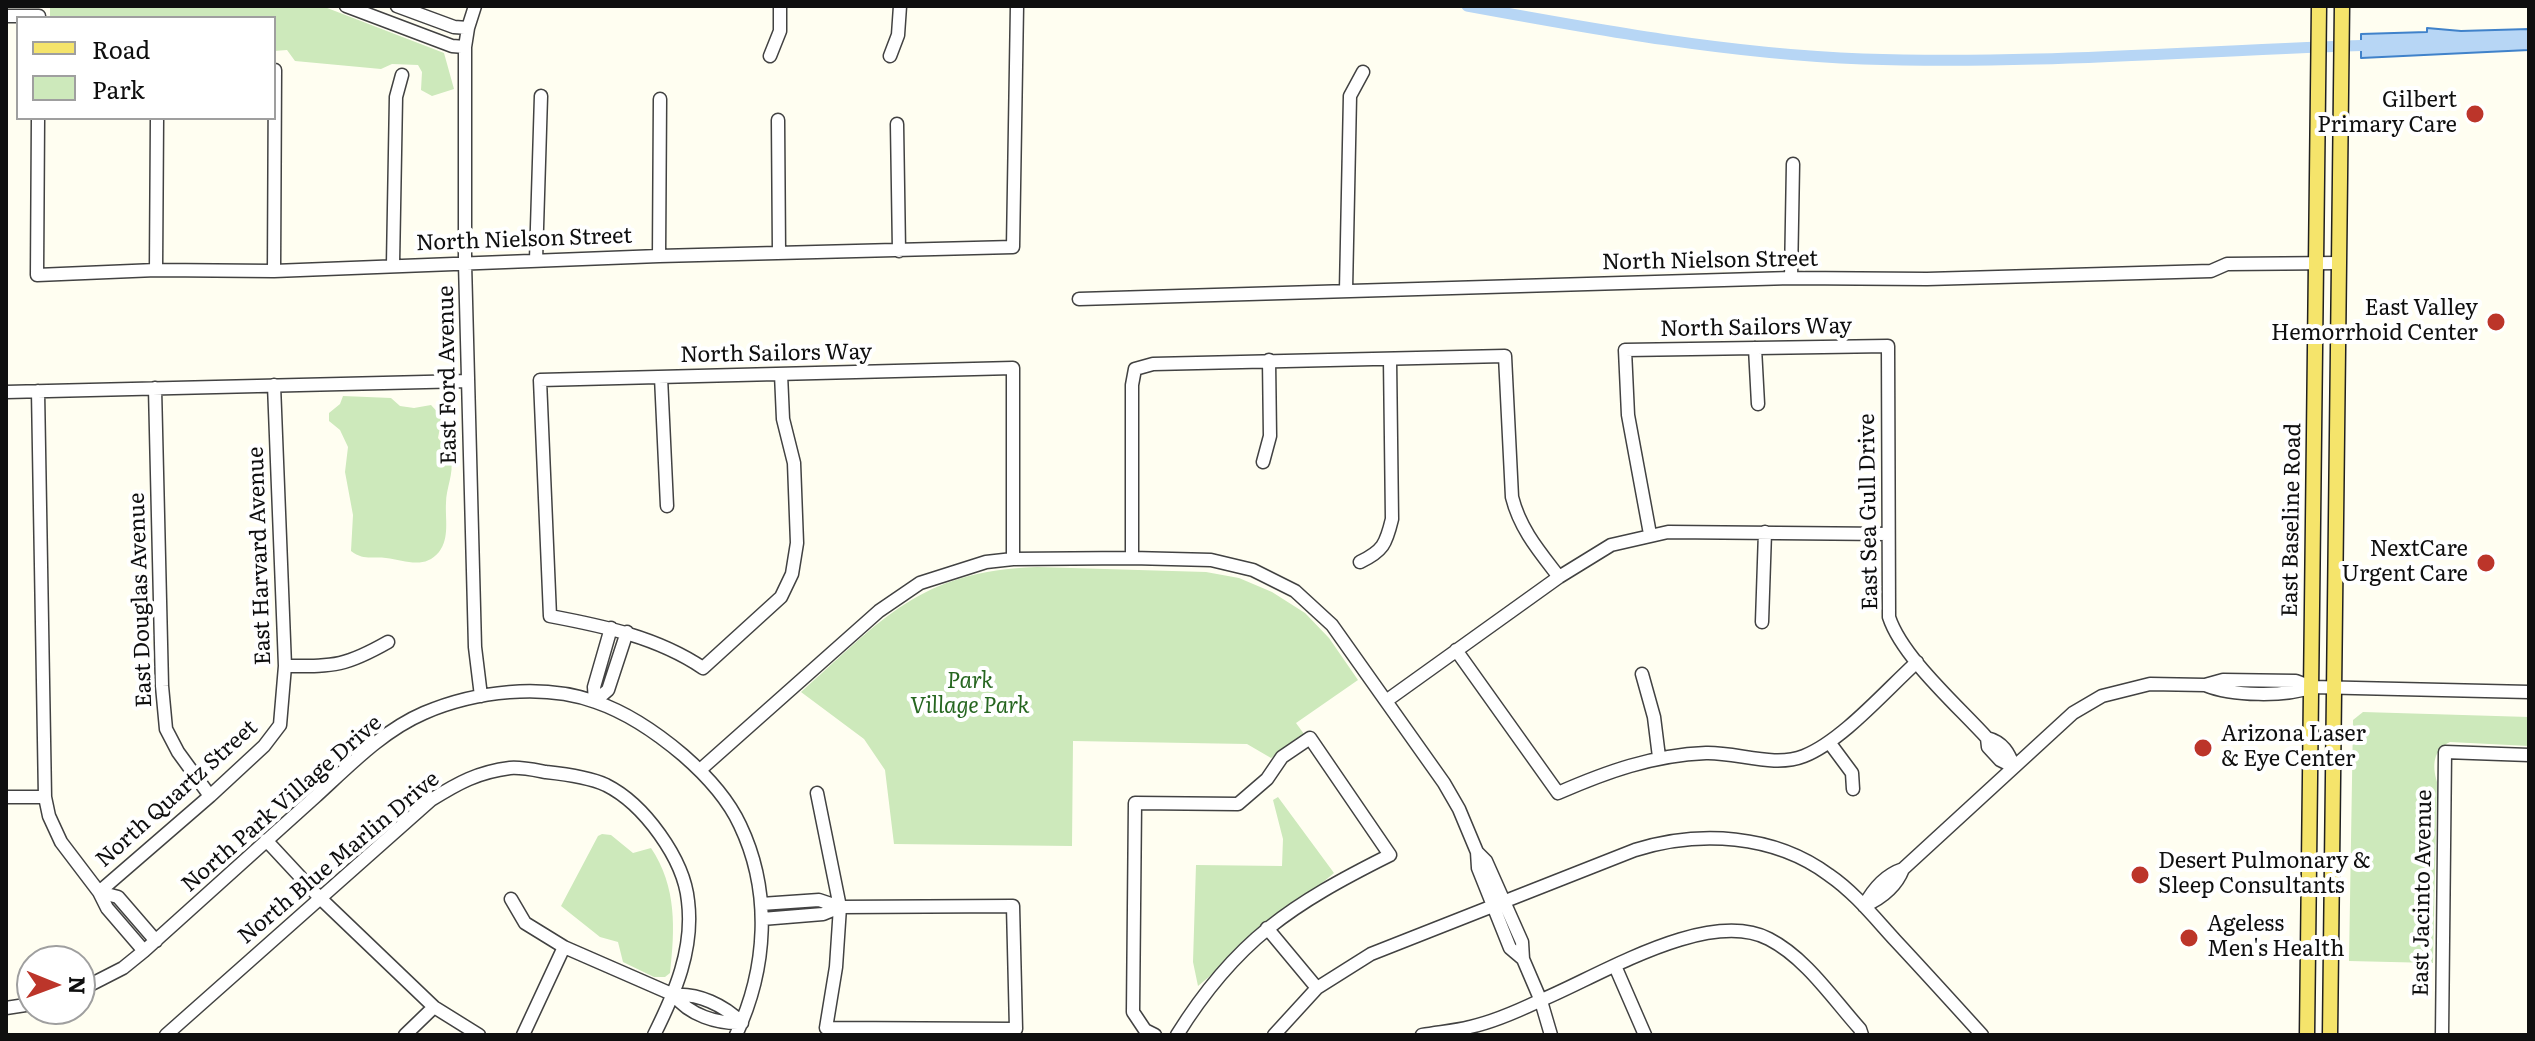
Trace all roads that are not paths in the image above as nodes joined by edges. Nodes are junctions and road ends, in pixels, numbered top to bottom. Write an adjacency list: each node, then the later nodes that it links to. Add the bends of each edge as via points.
1 (346, 6): 12 (street)
2 (397, 6): 11 (street)
3 (475, 6): 11 (street, East Ford Avenue)
4 (780, 6): 13 (street, via 780,31)
5 (900, 6): 14 (street)
6 (1017, 6): 25 (street, North Nielson Street, via 1013,247)
7 (2319, 6): 30 (main road, East Baseline Road)
8 (2342, 6): 31 (main road, East Baseline Road)
9 (39, 13): 10 (street)
10 (6, 16)
11 (468, 28): 12 (street, East Ford Avenue)
12 (465, 47): 29 (street, East Ford Avenue)
13 (770, 56)
14 (890, 56)
15 (1363, 72): 37 (street, via 1350,96)
16 (402, 75): 32 (street, via 396,97)
17 (541, 96): 28 (street)
18 (660, 99): 27 (street)
19 (38, 120): 33 (street, North Nielson Street, via 37,275)
20 (157, 120): 33 (street)
21 (275, 120): 34 (street)
22 (778, 120): 26 (street)
23 (897, 124): 25 (street)
24 (1793, 164): 35 (street)
25 (899, 251): 26 (street, North Nielson Street)
26 (779, 253): 27 (street, North Nielson Street)
27 (659, 256): 28 (street, North Nielson Street)
28 (536, 260): 29 (street, North Nielson Street)
29 (465, 263): 32 (street, North Nielson Street); 46 (street, East Ford Avenue)
30 (2317, 263): 31 (street, North Nielson Street); 35 (street, North Nielson Street, via 2227,264 2211,271); 36 (main road, East Baseline Road)
31 (2339, 263): 39 (main road, East Baseline Road)
32 (393, 264): 34 (street, North Nielson Street)
33 (156, 270): 34 (street, North Nielson Street)
34 (274, 271)
35 (1791, 278): 37 (street, North Nielson Street)
36 (2317, 284): 39 (main road, via 2327,331); 69 (main road, East Baseline Road)
37 (1346, 290): 38 (street, North Nielson Street)
38 (1079, 299)
39 (2339, 338): 69 (main road, East Baseline Road)
40 (1888, 346): 41 (street, North Sailors Way); 56 (street, East Sea Gull Drive)
41 (1755, 348): 51 (street); 55 (street, North Sailors Way, via 1625,350 1628,415)
42 (1390, 359): 43 (street); 59 (street, via 1392,519 1379,553); 60 (street, via 1505,356 1512,497 1525,533)
43 (1269, 360): 52 (street, via 1270,436); 57 (street, via 1135,369)
44 (781, 374): 45 (street, North Sailors Way); 58 (street, North Sailors Way, via 1013,368); 63 (street, via 783,419 794,463 797,543 792,574 781,597 703,668)
45 (661, 377): 53 (street); 62 (street, North Sailors Way, via 540,380 550,616)
46 (467, 381): 47 (street); 71 (street, East Ford Avenue)
47 (274, 385): 48 (street); 67 (street, East Harvard Avenue)
48 (155, 388): 49 (street); 82 (street, East Douglas Avenue, via 166,729)
49 (38, 391): 50 (street); 84 (street)
50 (6, 392)
51 (1758, 404)
52 (1263, 462)
53 (667, 506)
54 (1765, 532): 55 (street); 56 (street); 61 (street)
55 (1650, 534): 60 (street, via 1611,545)
56 (1888, 534): 66 (street, East Sea Gull Drive, via 1889,617)
57 (1132, 558): 58 (street); 73 (street, via 1211,560 1253,570 1295,591 1332,625)
58 (1013, 559): 79 (street, via 956,570 900,595)
59 (1360, 562)
60 (1559, 577): 65 (street)
61 (1762, 622)
62 (611, 628): 63 (street); 72 (street)
63 (627, 632): 72 (street, via 608,690)
64 (388, 642): 67 (street, via 336,666)
65 (1456, 650): 73 (street); 77 (street, via 1558,793)
66 (1917, 662): 75 (street); 78 (street, East Sea Gull Drive, via 1987,738 2000,760)
67 (285, 666): 74 (street, East Harvard Avenue)
68 (1642, 674): 77 (street)
69 (2323, 688): 70 (street); 78 (street, via 2236,692 2205,685 2150,684 2102,696 2073,713); 118 (main road, East Baseline Road); 119 (main road, East Baseline Road)
70 (2529, 692)
71 (481, 696): 72 (street, North Park Village Drive, via 543,692); 85 (street, North Park Village Drive, via 423,713 375,743)
72 (595, 701): 79 (street, North Park Village Drive, via 662,737)
73 (1386, 701): 89 (street, via 1451,795 1477,852 1478,868)
74 (280, 725): 82 (street, North Quartz Street)
75 (1829, 742): 77 (street, via 1802,757 1776,760 1707,753); 80 (street, via 1852,773)
76 (2529, 755): 120 (street, East Jacinto Avenue, via 2445,752)
77 (1659, 757)
78 (2014, 767): 91 (street, via 1903,869 1892,873)
79 (700, 770): 90 (street, North Park Village Drive, via 740,824)
80 (1853, 789)
81 (817, 793): 92 (street)
82 (210, 796): 86 (street, North Quartz Street)
83 (6, 797): 84 (street)
84 (45, 797): 86 (street, via 61,842)
85 (266, 840): 87 (street); 95 (street, North Park Village Drive)
86 (99, 892): 95 (street, via 118,897); 97 (street)
87 (319, 897): 101 (street, North Blue Marlin Drive, via 431,800 467,778 513,768 563,774 606,786 651,820 674,857 688,899 688,949); 103 (street); 105 (street, North Blue Marlin Drive)
88 (511, 899): 96 (street, via 525,923)
89 (1499, 903): 91 (street, via 1635,850 1694,838 1734,839 1797,856); 100 (street, via 1371,954); 102 (street, via 1510,948 1523,959)
90 (761, 904): 92 (street, via 819,900); 93 (street, North Park Village Drive)
91 (1864, 906): 117 (street)
92 (840, 907): 92 (street, via 826,1028 1016,1029 1013,906); 93 (street, via 823,914)
93 (762, 919): 104 (street, North Park Village Drive, via 759,968)
94 (1267, 928): 100 (street); 110 (street, via 1302,902 1390,855 1310,738 1282,757 1267,779 1238,804 1135,803 1133,1012); 111 (street, via 1201,996)
95 (156, 941): 97 (street, North Park Village Drive)
96 (564, 947): 101 (street); 108 (street)
97 (144, 951): 99 (street, North Park Village Drive)
98 (1615, 966): 102 (street); 115 (street); 116 (street, via 1696,934 1728,929 1766,938 1792,954)
99 (96, 982)
100 (1317, 988): 112 (street)
101 (674, 995): 104 (street, via 683,1006); 109 (street, North Blue Marlin Drive)
102 (1541, 1001): 113 (street, via 1472,1027); 114 (street)
103 (434, 1007): 106 (street); 107 (street)
104 (739, 1029)
105 (166, 1035)
106 (405, 1035)
107 (479, 1035)
108 (523, 1035)
109 (654, 1035)
110 (1155, 1035)
111 (1177, 1035)
112 (1274, 1035)
113 (1422, 1035)
114 (1551, 1035)
115 (1645, 1035)
116 (1862, 1035)
117 (1982, 1035)
118 (2307, 1035)
119 (2330, 1035)
120 (2442, 1035)

